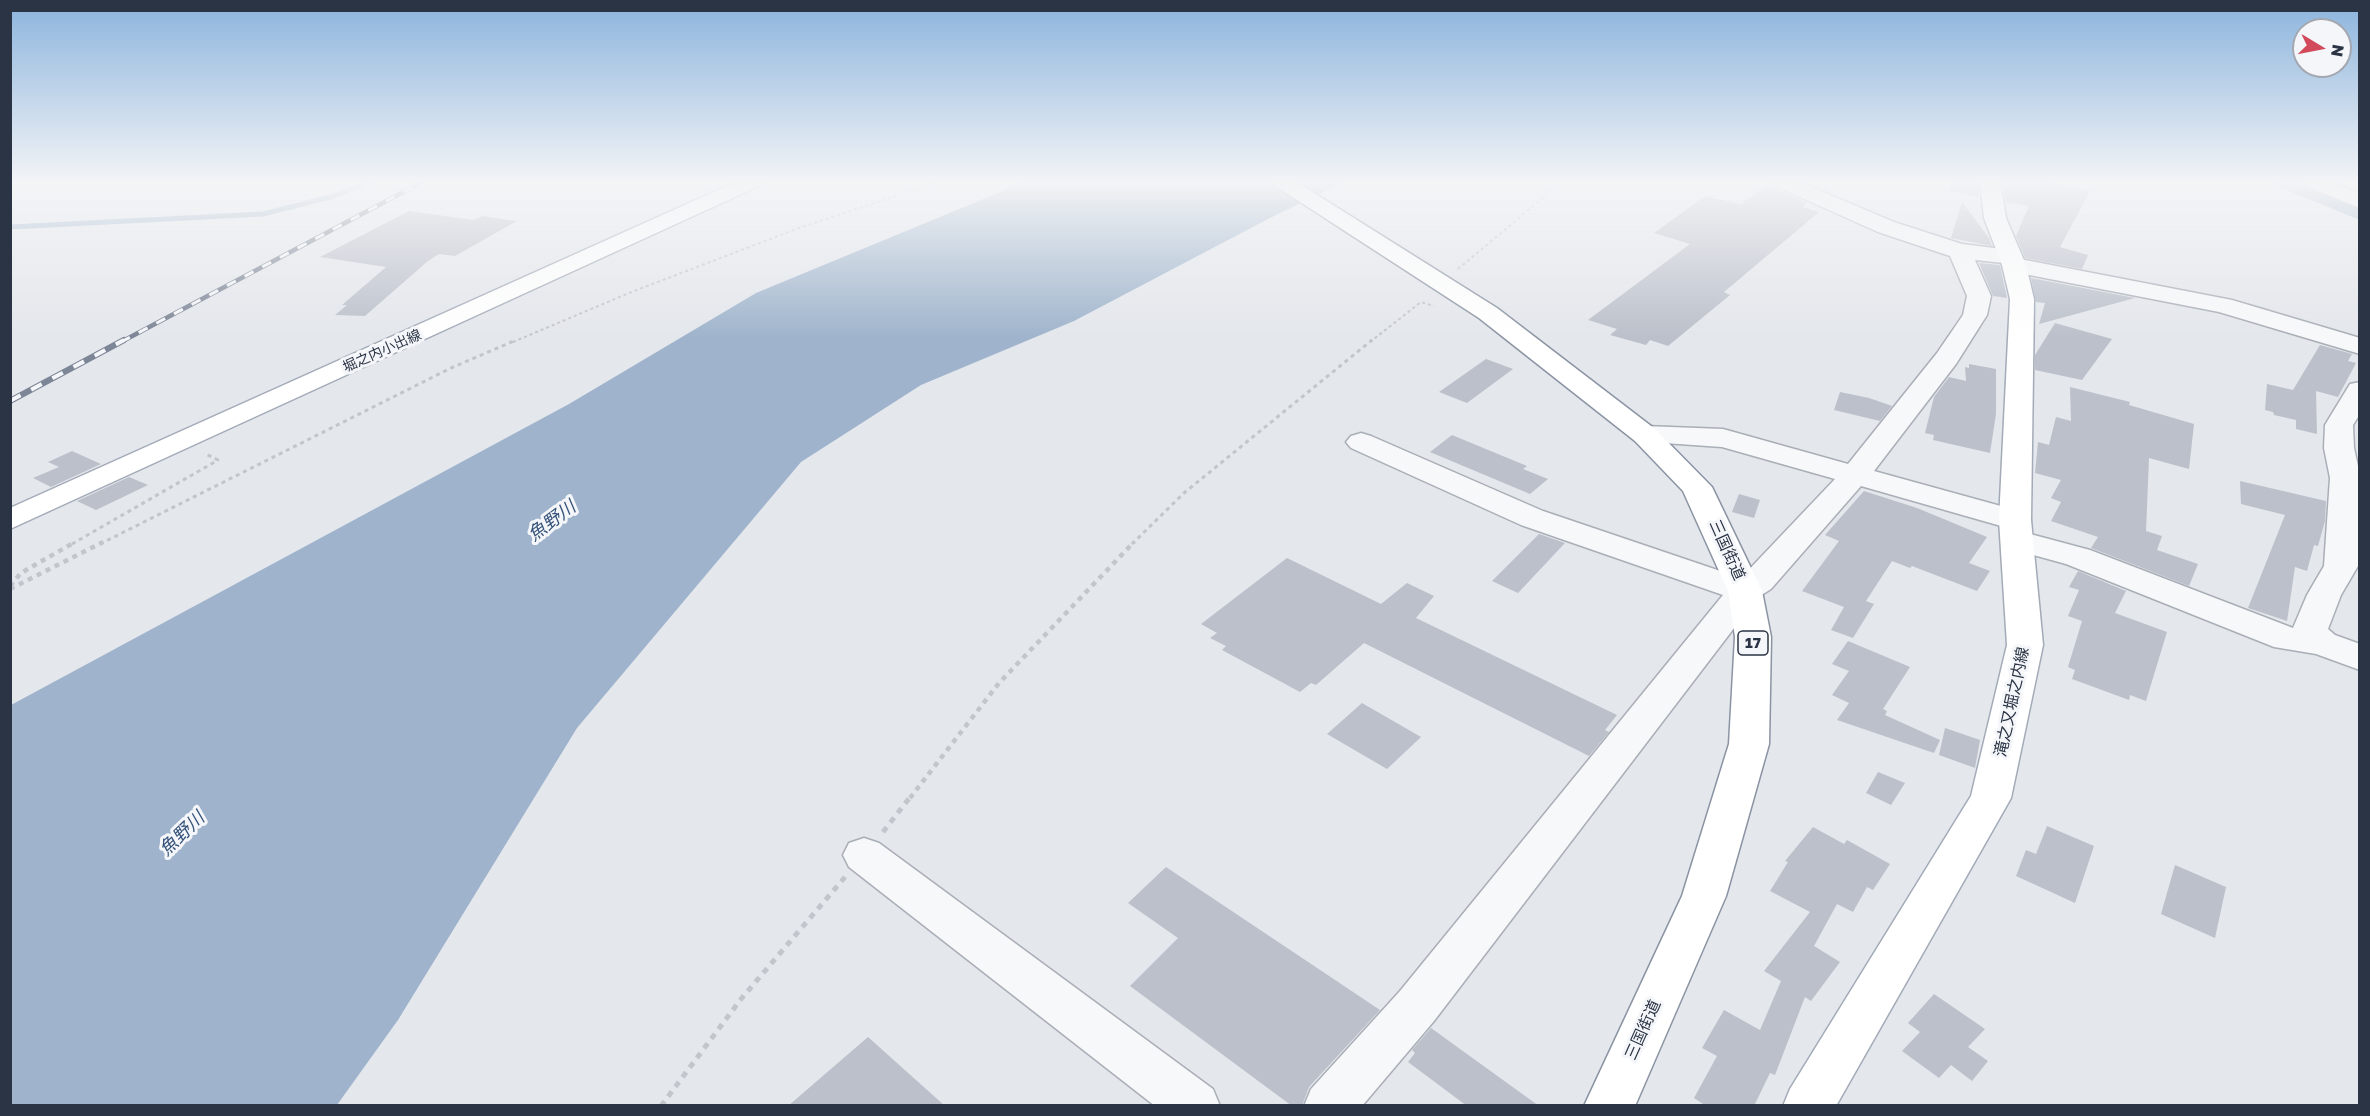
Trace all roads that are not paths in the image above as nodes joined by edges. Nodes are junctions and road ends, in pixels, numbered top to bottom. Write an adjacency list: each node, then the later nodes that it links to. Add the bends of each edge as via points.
1 (640, 233): 13 (main road, 堀之内小出線)
2 (1370, 233): 10 (main road, 三国街道 / 17, via 1453,282)
3 (1905, 233): 5 (street)
4 (2001, 233): 6 (main road, 滝之又堀之内線)
5 (1960, 251): 6 (street); 12 (street, via 1979,296 1975,315 1947,358)
6 (2012, 261): 7 (street, via 2223,305); 14 (main road, 滝之又堀之内線, via 2022,299)
7 (2360, 346)
8 (2360, 390): 9 (street)
9 (2350, 428): 16 (street, via 2339,448 2345,478 2341,566 2309,632)
10 (1645, 435): 12 (street, via 1723,438); 15 (main road, 三国街道 / 17, via 1697,487)
11 (1361, 442): 15 (street, via 1532,518)
12 (1856, 476): 14 (street); 15 (street, via 1759,582)
13 (10, 520)
14 (2017, 531): 16 (street, via 2288,639); 22 (main road, 滝之又堀之内線, via 2025,645 1991,798)
15 (1745, 591): 20 (street, via 1417,1006); 21 (main road, 三国街道 / 17, via 1754,637 1749,744 1704,896)
16 (2322, 642): 17 (street)
17 (2360, 658)
18 (864, 855): 19 (street)
19 (1195, 1106)
20 (1329, 1106)
21 (1609, 1106)
22 (1808, 1106)

